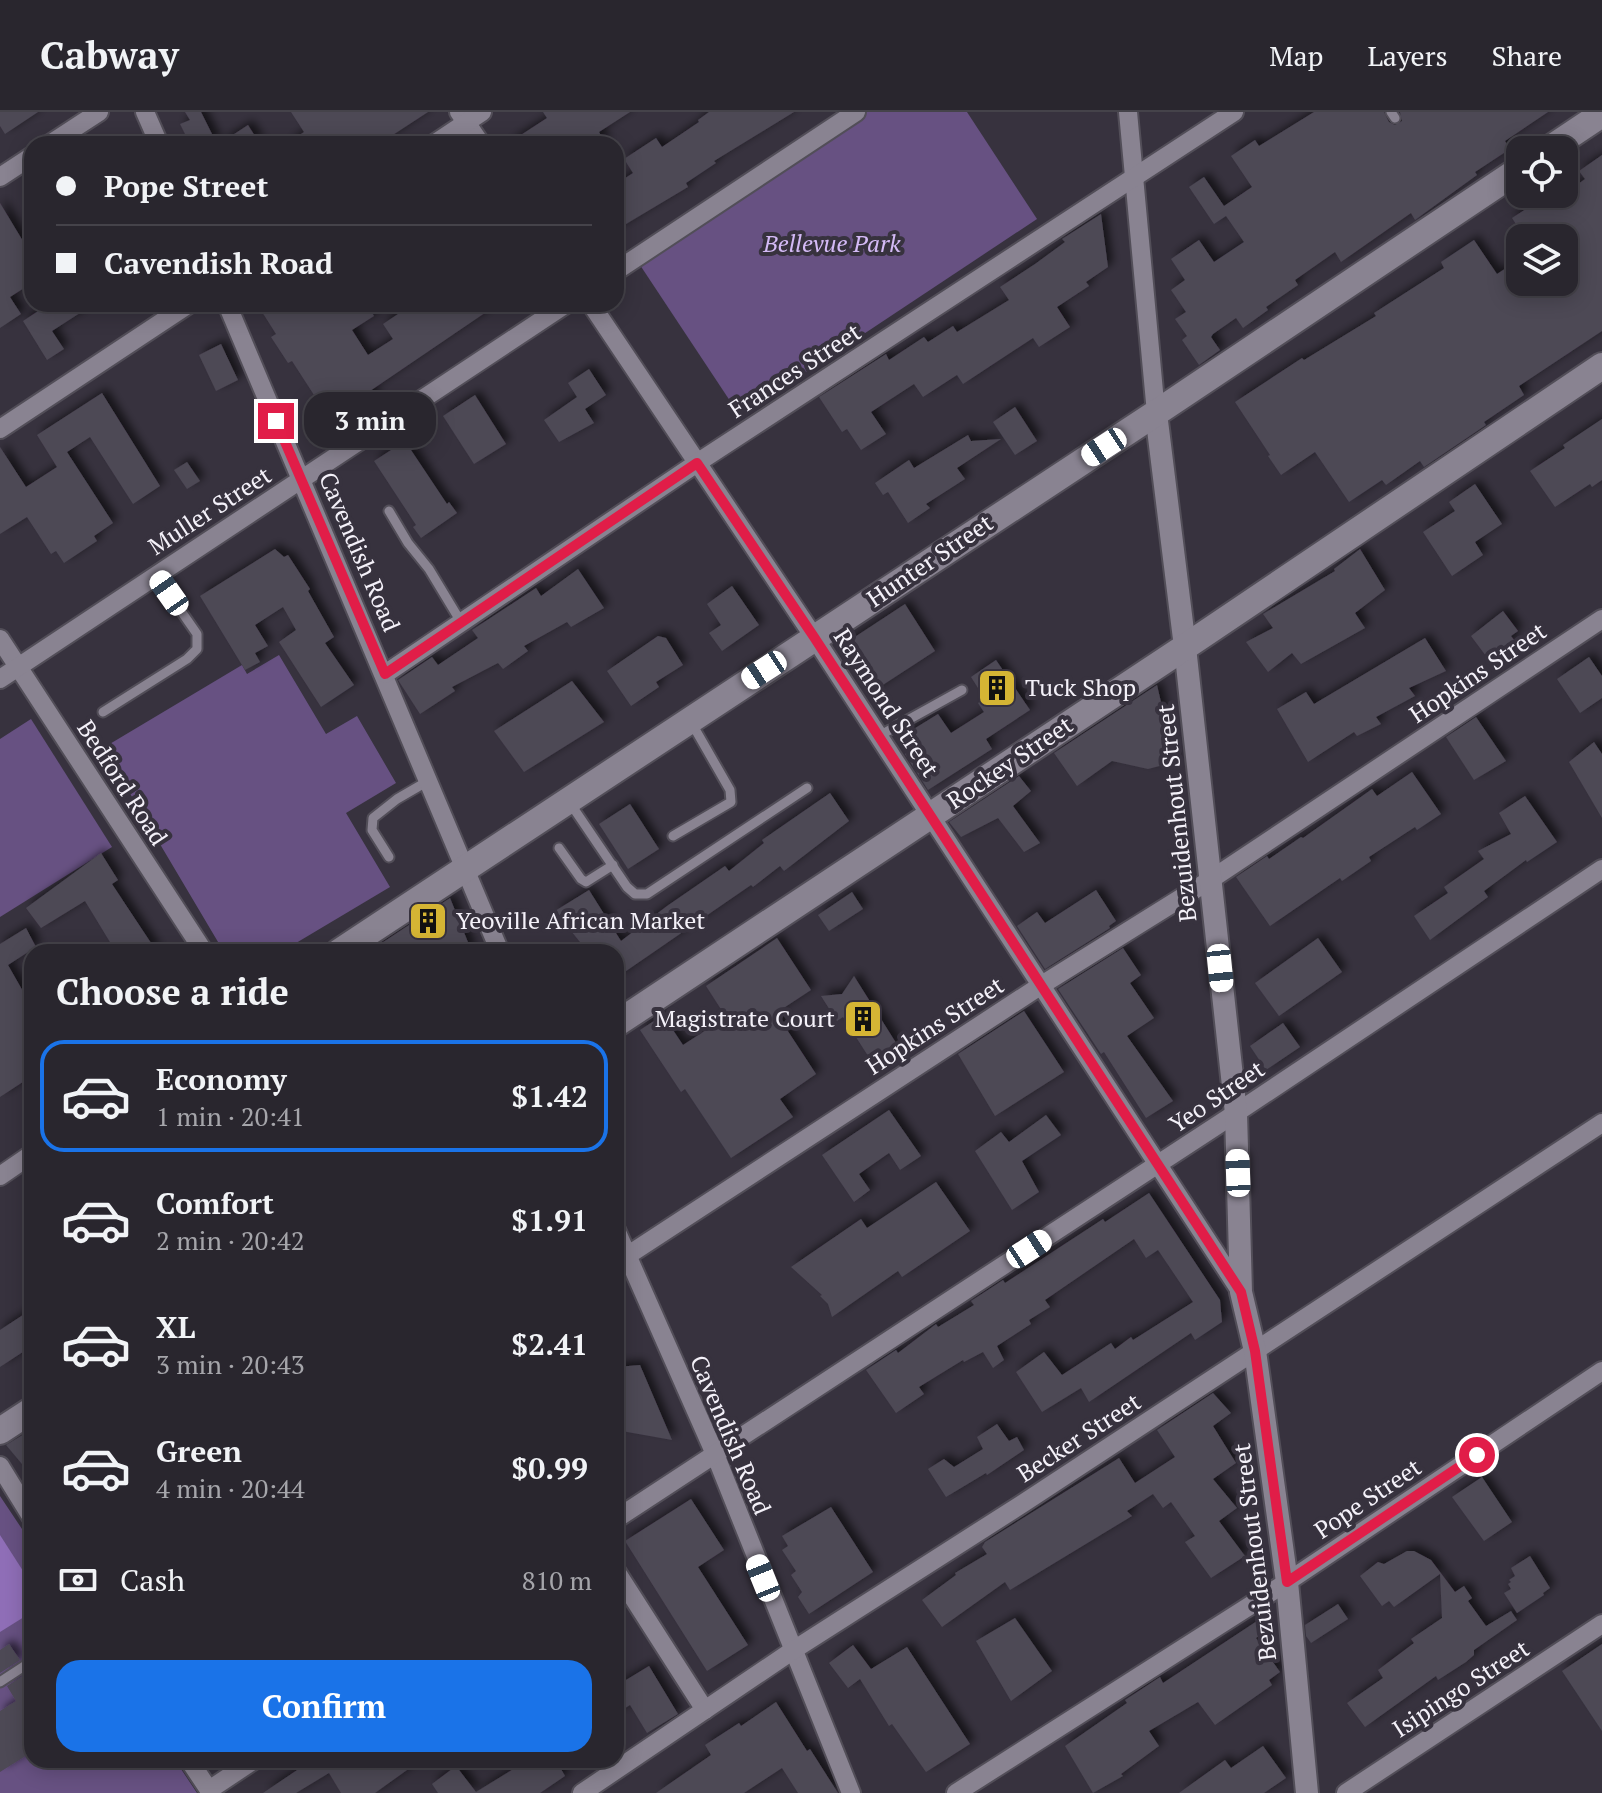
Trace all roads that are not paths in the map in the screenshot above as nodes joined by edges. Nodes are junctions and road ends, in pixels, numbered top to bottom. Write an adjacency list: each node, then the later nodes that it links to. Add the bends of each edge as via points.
1 (99, 112): 8 (street)
2 (145, 112): 9 (street)
3 (856, 112): 17 (street)
4 (1128, 112): 15 (street, Bezuidenhout Street)
5 (1234, 112): 15 (street, Frances Street)
6 (1602, 114): 12 (main road)
7 (469, 116): 10 (street); 11 (street)
8 (62, 136)
9 (156, 136)
10 (444, 136)
11 (478, 136)
12 (1569, 136)
13 (24, 161): 14 (street)
14 (0, 177)
15 (1134, 178): 23 (street, Bezuidenhout Street); 25 (street, Frances Street)
16 (1506, 178): 23 (main road, Hunter Street)
17 (624, 266)
18 (177, 312): 24 (street)
19 (230, 312): 26 (street, Cavendish Road)
20 (554, 312): 26 (street, Muller Street)
21 (596, 312): 25 (street, Raymond Street)
22 (1602, 366): 33 (main road, Rockey Street)
23 (1156, 413): 31 (main road, Hunter Street); 33 (street, Bezuidenhout Street)
24 (0, 429)
25 (697, 463): 30 (street, Frances Street); 31 (street, Raymond Street)
26 (301, 479): 28 (street, Muller Street); 35 (street, Cavendish Road)
27 (389, 511): 30 (lane)
28 (156, 575): 34 (street, Muller Street); 38 (lane, via 197,634 197,649)
29 (1602, 619): 51 (street, Hopkins Street)
30 (461, 622): 35 (street, Frances Street)
31 (814, 637): 39 (main road, Hunter Street); 40 (street, Raymond Street)
32 (0, 639): 34 (street, Bedford Road)
33 (1185, 647): 44 (main road, Rockey Street); 51 (street, Bezuidenhout Street)
34 (18, 667): 36 (street, Muller Street); 52 (street, Bedford Road)
35 (385, 674): 41 (street, Cavendish Road)
36 (0, 679)
37 (962, 690): 40 (lane)
38 (103, 712)
39 (689, 719): 43 (main road, Hunter Street); 45 (lane, via 730,790 731,802)
40 (879, 736): 44 (street, Raymond Street)
41 (428, 781): 47 (lane, via 373,818 372,830); 50 (street, Cavendish Road)
42 (807, 788): 48 (lane, via 647,894 635,894)
43 (568, 800): 48 (lane); 50 (main road, Hunter Street)
44 (931, 816): 55 (street, Raymond Street); 56 (main road, Rockey Street)
45 (673, 836)
46 (559, 848): 48 (lane, via 586,882)
47 (389, 857)
48 (613, 865)
49 (1602, 869): 57 (street, Yeo Street)
50 (464, 871): 53 (main road, Hunter Street); 54 (street, Cavendish Road)
51 (1210, 880): 55 (street, Hopkins Street); 57 (street, Bezuidenhout Street)
52 (199, 944)
53 (351, 944)
54 (496, 944)
55 (1040, 986): 60 (street, Raymond Street); 62 (street, Hopkins Street)
56 (624, 1019)
57 (1236, 1113): 60 (street, Yeo Street); 64 (street, Bezuidenhout Street)
58 (1602, 1123): 65 (street, Becker Street)
59 (24, 1160): 61 (street)
60 (1160, 1164): 64 (street, Raymond Street); 69 (street, Yeo Street)
61 (0, 1176)
62 (624, 1258)
63 (624, 1266): 69 (street, Cavendish Road)
64 (1241, 1292): 65 (street, Bezuidenhout Street)
65 (1255, 1351): 73 (street, Bezuidenhout Street); 76 (street, Becker Street)
66 (1602, 1371): 73 (street, Pope Street)
67 (24, 1415): 68 (main road)
68 (0, 1431)
69 (715, 1454): 72 (street, Yeo Street); 76 (street, Cavendish Road)
70 (0, 1466): 71 (street)
71 (24, 1505)
72 (624, 1514)
73 (1287, 1582): 87 (street, Pope Street); 88 (street, Bezuidenhout Street)
74 (624, 1583): 79 (street)
75 (1602, 1624): 89 (street, Isipingo Street)
76 (792, 1651): 79 (street, Becker Street); 86 (street, Cavendish Road)
77 (24, 1666): 78 (lane)
78 (0, 1682)
79 (705, 1710): 80 (street, Becker Street)
80 (624, 1765)
81 (194, 1768): 84 (street)
82 (243, 1768): 84 (street)
83 (619, 1768): 85 (street, Becker Street)
84 (210, 1792)
85 (582, 1793)
86 (851, 1793)
87 (956, 1793)
88 (1307, 1793)
89 (1346, 1793)

